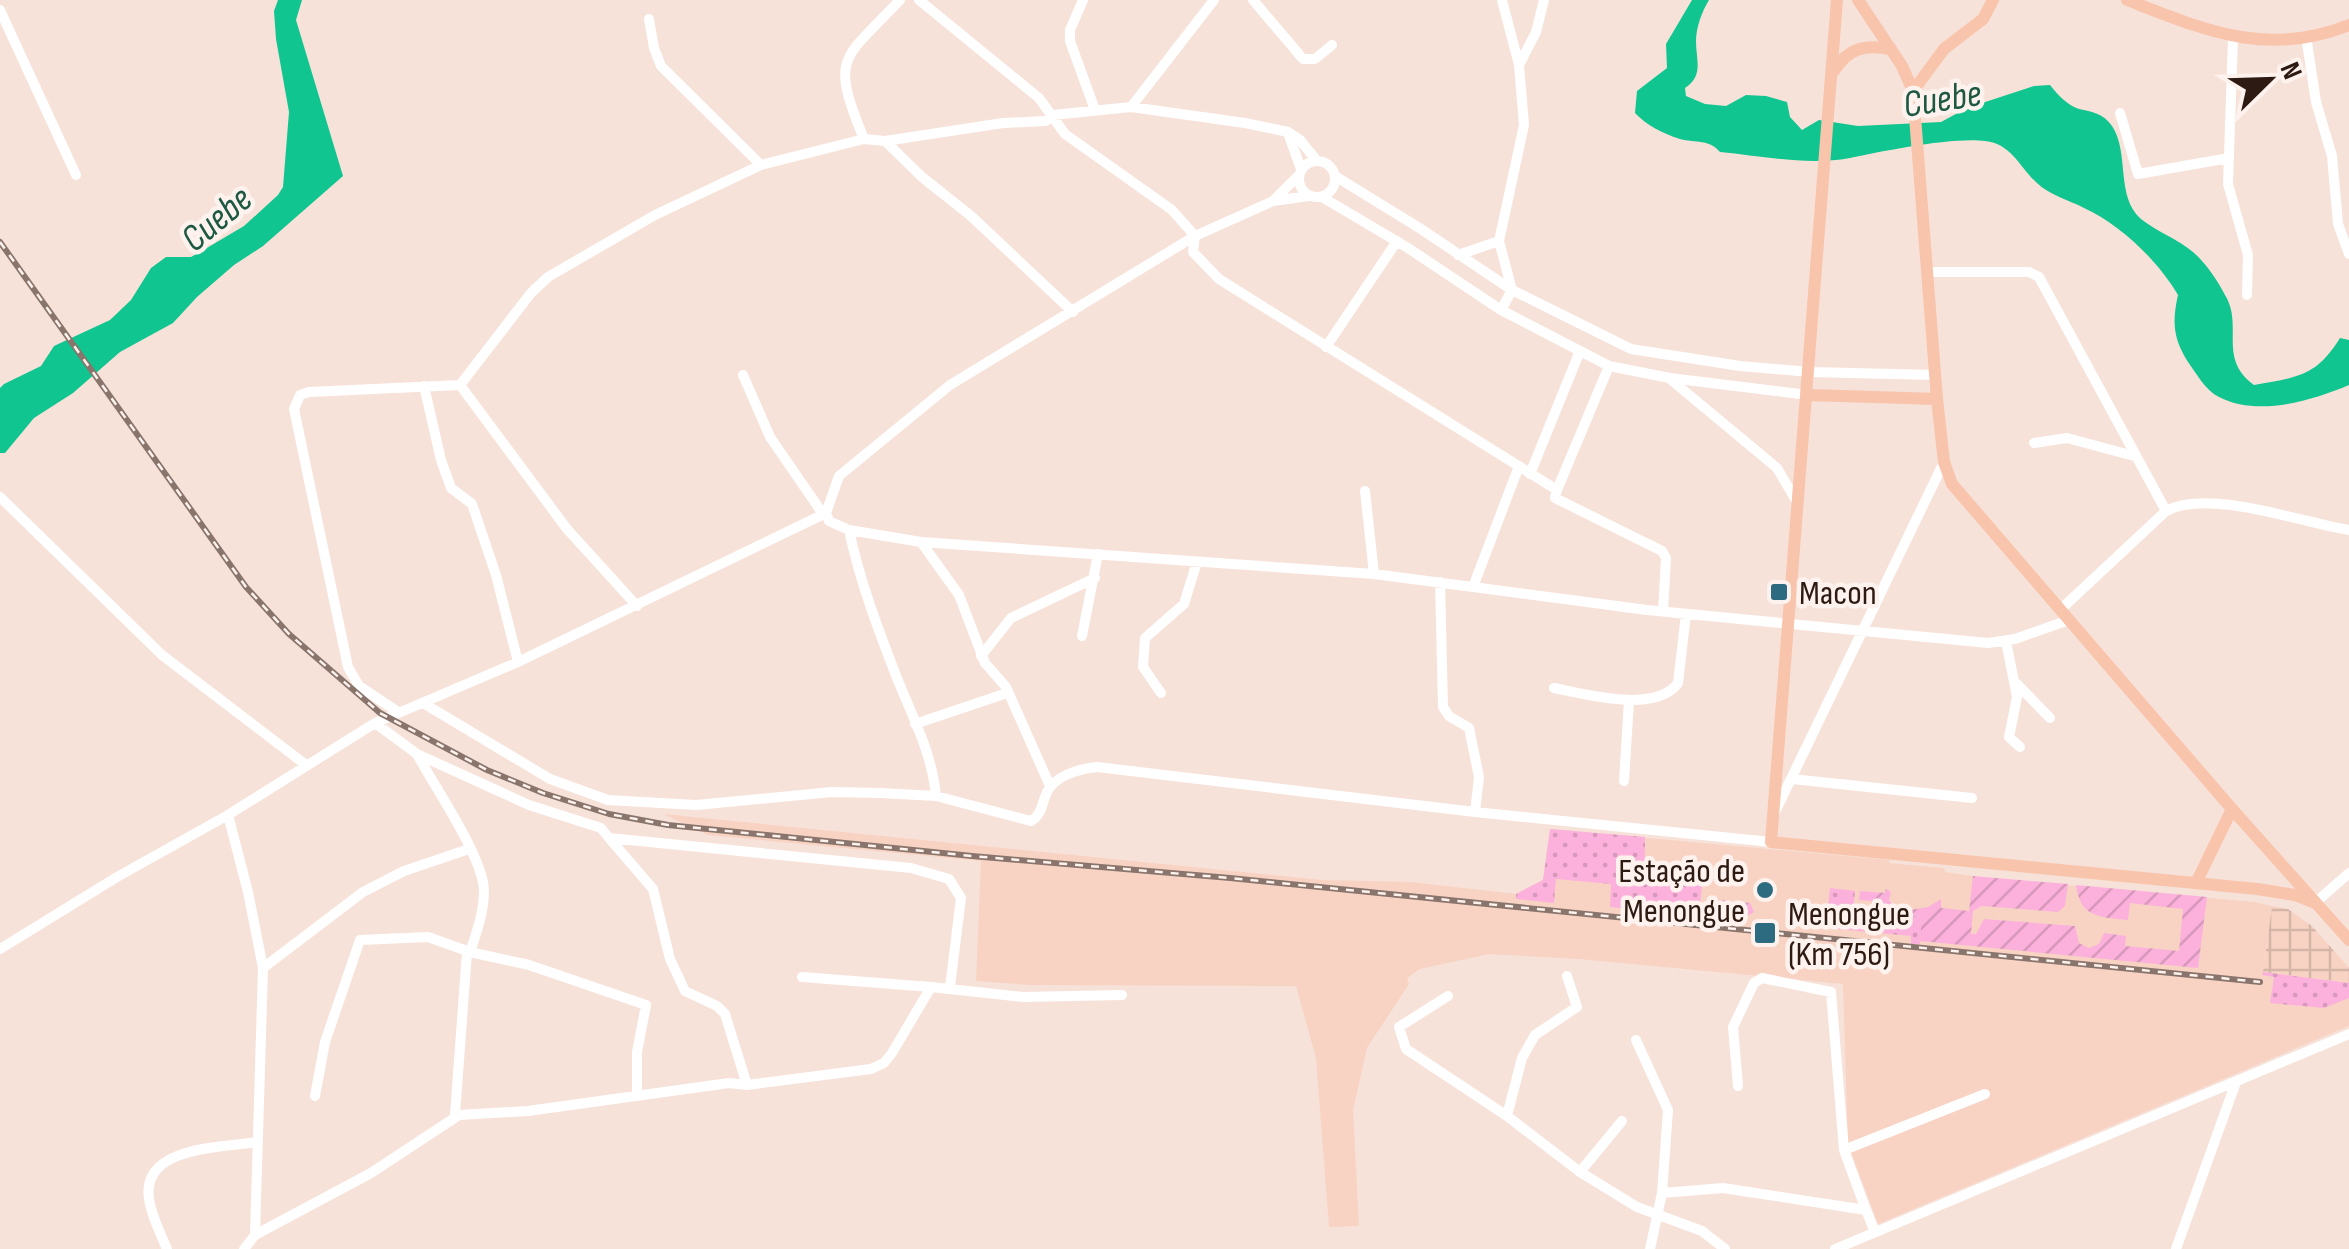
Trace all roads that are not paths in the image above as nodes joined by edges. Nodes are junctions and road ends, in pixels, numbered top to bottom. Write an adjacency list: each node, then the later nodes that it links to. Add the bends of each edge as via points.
1 (900, 0): 27 (street, via 844,70)
2 (919, 0): 25 (street)
3 (1083, 0): 23 (street, via 1070,41)
4 (1214, 0): 22 (street)
5 (1254, 0): 17 (street, via 1303,59)
6 (1502, 0): 19 (street)
7 (1544, 0): 19 (street)
8 (1837, 0): 20 (main road)
9 (1858, 0): 18 (main road)
10 (1992, 0): 21 (main road, via 1983,19 1944,49)
11 (2127, 0): 16 (main road)
12 (0, 10): 33 (street)
13 (649, 19): 31 (street, via 661,66)
14 (2349, 24): 15 (main road)
15 (2306, 36): 16 (main road); 42 (street)
16 (2233, 38): 29 (street)
17 (1332, 45)
18 (1891, 50): 20 (main road, via 1853,50); 21 (main road)
19 (1519, 66): 40 (street, via 1524,125)
20 (1833, 72): 54 (main road)
21 (1912, 91): 44 (main road)
22 (1131, 106): 23 (street); 26 (street)
23 (1095, 110): 25 (street)
24 (2120, 113): 29 (street, via 2138,174)
25 (1053, 114): 28 (street, via 1046,121); 38 (street, via 1065,134 1172,210)
26 (1288, 132): 30 (street); 32 (street)
27 (864, 139): 28 (street); 31 (street)
28 (885, 141): 48 (street)
29 (2229, 158): 46 (street, via 2228,184 2248,256)
30 (1317, 161): 32 (street); 34 (street)
31 (761, 165): 59 (street, via 548,277)
32 (1300, 172): 35 (street, via 1300,188); 36 (street)
33 (76, 175)
34 (1335, 176): 35 (street, via 1332,190); 37 (street)
35 (1316, 197): 36 (street); 39 (street)
36 (1273, 200): 38 (street)
37 (1422, 229): 41 (street); 43 (street)
38 (1195, 236): 48 (street); 49 (street, via 1193,252 1220,278)
39 (1396, 241): 41 (street); 49 (street)
40 (1499, 241): 43 (street); 45 (street)
41 (1408, 248): 47 (street)
42 (2349, 254)
43 (1458, 255): 45 (street)
44 (1927, 272): 57 (main road); 65 (street, via 2039,277)
45 (1512, 290): 47 (street); 50 (street)
46 (2247, 295)
47 (1501, 310): 51 (street)
48 (1073, 312): 76 (street, via 950,385 891,430 839,476)
49 (1326, 347): 67 (street)
50 (1631, 349): 53 (street); 54 (street)
51 (1580, 351): 52 (street); 70 (street)
52 (1609, 366): 53 (street); 71 (street)
53 (1626, 370): 58 (street)
54 (1810, 372): 56 (street); 61 (main road)
55 (743, 375): 76 (street, via 776,447)
56 (1894, 375): 57 (street); 62 (street)
57 (1936, 375): 63 (main road)
58 (1670, 378): 61 (street); 68 (street)
59 (460, 385): 60 (street); 86 (street, via 567,529)
60 (424, 386): 95 (street, via 441,460 451,488 472,504); 102 (street, via 308,392 294,410 348,667 359,686)
61 (1808, 395): 62 (main road); 69 (main road)
62 (1894, 398): 63 (main road)
63 (1937, 400): 66 (main road)
64 (2034, 443): 65 (street, via 2067,438)
65 (2134, 456): 75 (street)
66 (1944, 462): 89 (main road, via 1957,492); 91 (street)
67 (1519, 466): 70 (street); 85 (street)
68 (1777, 468): 69 (street); 74 (street)
69 (1802, 470): 74 (main road)
70 (1530, 474): 71 (street)
71 (1557, 490): 87 (street, via 1556,498 1665,554)
72 (1365, 491): 82 (street)
73 (0, 497): 108 (street, via 162,654)
74 (1800, 506): 90 (main road)
75 (2166, 511): 78 (street, via 2188,504 2266,510); 89 (street)
76 (824, 514): 77 (street); 86 (street)
77 (848, 530): 79 (street); 105 (street, via 872,616)
78 (2349, 530)
79 (922, 542): 80 (street); 94 (street, via 959,595)
80 (1098, 554): 81 (street); 83 (street)
81 (1197, 562): 82 (street); 99 (street, via 1184,604 1145,638 1143,667)
82 (1374, 574): 84 (street)
83 (1095, 578): 92 (street); 94 (street, via 1011,618)
84 (1440, 582): 85 (street); 115 (street, via 1443,706 1470,728 1479,776)
85 (1473, 587): 87 (street)
86 (637, 606): 95 (street)
87 (1663, 611): 88 (street)
88 (1686, 614): 90 (street); 100 (street, via 1675,688)
89 (2064, 614): 93 (street); 114 (main road)
90 (1788, 625): 91 (street); 117 (main road)
91 (1865, 631): 93 (street); 109 (street)
92 (1082, 636)
93 (2006, 641): 96 (street)
94 (981, 656): 98 (street)
95 (518, 662): 101 (street)
96 (2015, 682): 103 (street); 106 (street, via 2010,737)
97 (1554, 688): 100 (street)
98 (1007, 693): 105 (street); 111 (street)
99 (1160, 693)
100 (1629, 701): 110 (street)
101 (422, 704): 102 (street); 112 (street, via 550,779 608,800 696,804 832,792)
102 (398, 712): 104 (street)
103 (2050, 718)
104 (375, 723): 107 (street); 108 (street)
105 (915, 724): 112 (street, via 926,743)
106 (2020, 747)
107 (418, 754): 118 (street, via 529,805 601,828); 120 (street)
108 (306, 765): 116 (street)
109 (1792, 780): 113 (street); 117 (street)
110 (1624, 781)
111 (1050, 786): 112 (street, via 1040,815 1030,821); 115 (street, via 1098,767)
112 (936, 796)
113 (1972, 798)
114 (2232, 809): 122 (main road); 123 (main road)
115 (1475, 812): 119 (street)
116 (228, 816): 125 (street); 127 (street)
117 (1773, 816): 119 (main road)
118 (610, 838): 131 (street, via 911,868 950,879 961,898); 137 (street, via 653,890 685,991 725,1014)
119 (1771, 842): 122 (main road)
120 (469, 849): 126 (street, via 484,885); 127 (street, via 363,892)
121 (2349, 873): 123 (street)
122 (2196, 883): 123 (main road)
123 (2315, 903): 124 (main road)
124 (2349, 940)
125 (0, 950)
126 (470, 952): 140 (street, via 646,1006 636,1052); 141 (street, via 428,937 360,940 325,1042); 142 (street)
127 (263, 968): 145 (street)
128 (1567, 976): 143 (street, via 1577,1007 1535,1035)
129 (802, 977): 130 (street)
130 (931, 987): 131 (street); 137 (street, via 878,1066)
131 (950, 987): 132 (street, via 1023,997)
132 (1122, 995)
133 (1448, 996): 143 (street, via 1399,1027 1403,1044)
134 (2349, 1034): 136 (street)
135 (1636, 1040): 148 (street, via 1668,1110)
136 (2236, 1082): 151 (street); 158 (street)
137 (747, 1085): 140 (street)
138 (1738, 1086): 146 (street, via 1732,1026 1754,983 1762,978 1828,990 1834,996)
139 (1985, 1094): 146 (street)
140 (637, 1095): 142 (street)
141 (315, 1096)
142 (459, 1115): 152 (street)
143 (1507, 1116): 147 (street)
144 (1622, 1121): 147 (street)
145 (257, 1142): 152 (street); 153 (street, via 175,1155 158,1166 148,1191)
146 (1844, 1150): 149 (street)
147 (1580, 1172): 150 (street)
148 (1662, 1192): 149 (street, via 1723,1188); 150 (street)
149 (1866, 1210): 151 (street)
150 (1659, 1216): 155 (street); 156 (street, via 1702,1231)
151 (1875, 1232): 157 (street)
152 (255, 1235): 154 (street)
153 (167, 1249)
154 (244, 1249)
155 (1650, 1249)
156 (1725, 1249)
157 (1834, 1249)
158 (2176, 1249)

